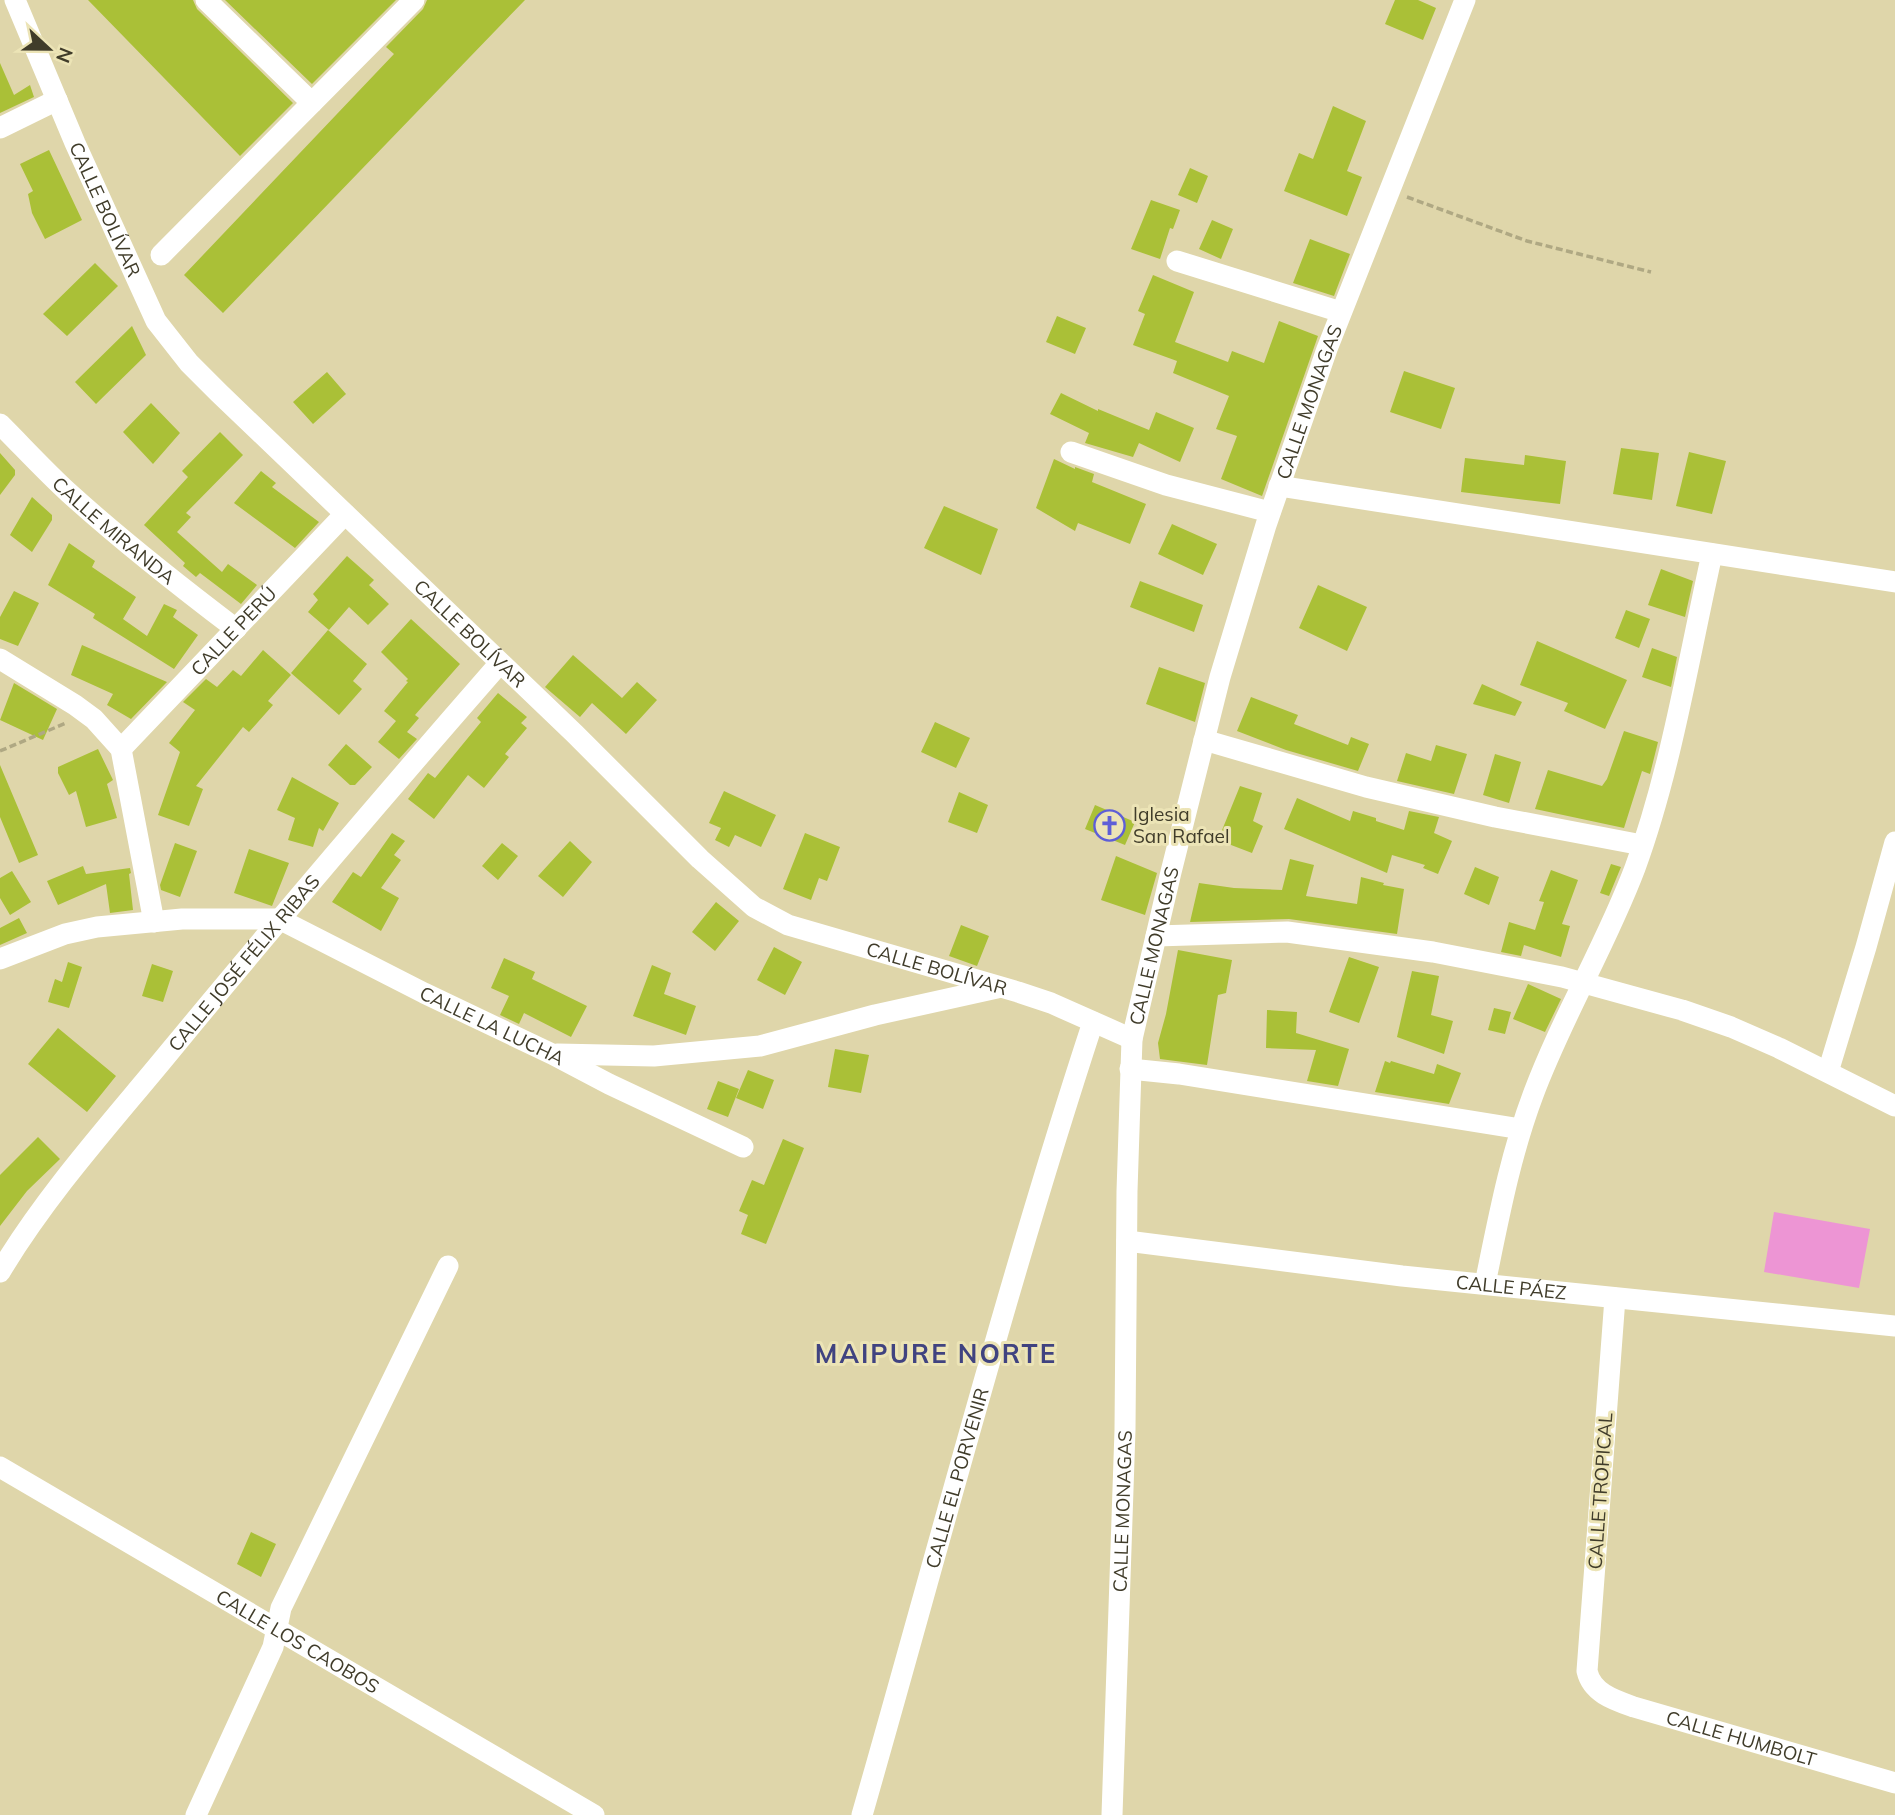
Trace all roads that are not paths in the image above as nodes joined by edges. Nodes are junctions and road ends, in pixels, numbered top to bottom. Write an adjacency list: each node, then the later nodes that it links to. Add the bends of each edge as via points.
1 (15, 0): 5 (street, CALLE BOLÍVAR)
2 (206, 0): 6 (street)
3 (1465, 0): 10 (street, CALLE MONAGAS)
4 (403, 4): 6 (street)
5 (57, 100): 7 (street); 15 (street, CALLE BOLÍVAR, via 156,321 189,363)
6 (312, 103): 8 (street)
7 (0, 128)
8 (161, 256)
9 (1177, 261): 10 (street)
10 (1341, 312): 13 (street, CALLE MONAGAS)
11 (0, 424): 18 (street, CALLE MIRANDA, via 111,530)
12 (1071, 452): 14 (street, via 1166,485)
13 (1279, 486): 14 (street, CALLE MONAGAS); 16 (street)
14 (1270, 512): 21 (street, CALLE MONAGAS)
15 (345, 514): 18 (street, CALLE PERÚ); 20 (street, CALLE BOLÍVAR)
16 (1712, 554): 17 (street); 24 (street, via 1661,782)
17 (1895, 582)
18 (236, 629): 22 (street, CALLE PERÚ)
19 (0, 659): 22 (street, via 87,714)
20 (500, 663): 25 (street, CALLE JOSÉ FÉLIX RIBAS); 30 (street, CALLE BOLÍVAR, via 754,907 788,925)
21 (1204, 740): 24 (street, via 1378,790); 27 (street, CALLE MONAGAS)
22 (121, 749): 26 (street)
23 (1895, 842): 35 (street)
24 (1642, 845): 29 (street, via 1620,906)
25 (279, 919): 26 (street, CALLE LA LUCHA); 33 (street, CALLE LA LUCHA); 41 (street, CALLE JOSÉ FÉLIX RIBAS, via 79,1162)
26 (154, 922): 28 (street, CALLE LA LUCHA, via 65,934)
27 (1156, 936): 29 (street, via 1287,932 1433,952); 32 (street, CALLE MONAGAS)
28 (0, 959)
29 (1583, 983): 35 (street, via 1731,1027); 37 (street)
30 (1001, 987): 31 (street, CALLE BOLÍVAR); 33 (street, CALLE LA LUCHA, via 760,1046 654,1056)
31 (1093, 1021): 32 (street, CALLE BOLÍVAR); 51 (street, CALLE EL PORVENIR, via 1047,1160)
32 (1132, 1039): 34 (street, CALLE MONAGAS)
33 (552, 1054): 38 (street)
34 (1130, 1069): 37 (street); 39 (street, CALLE MONAGAS)
35 (1828, 1072): 36 (street)
36 (1895, 1106)
37 (1521, 1129): 42 (street)
38 (743, 1147)
39 (1127, 1241): 42 (street, CALLE PÁEZ); 52 (street, CALLE MONAGAS)
40 (448, 1266): 46 (street, via 282,1608)
41 (0, 1272)
42 (1485, 1284): 43 (street, CALLE PÁEZ)
43 (1615, 1297): 44 (street, CALLE PÁEZ); 47 (street, CALLE TROPICAL, via 1587,1671)
44 (1895, 1326)
45 (0, 1467): 46 (street, CALLE LOS CAOBOS)
46 (277, 1628): 49 (street, via 273,1647); 50 (street, CALLE LOS CAOBOS)
47 (1592, 1683): 48 (street, CALLE HUMBOLT, via 1607,1696 1633,1707)
48 (1895, 1783)
49 (196, 1815)
50 (594, 1815)
51 (862, 1815)
52 (1112, 1815)

